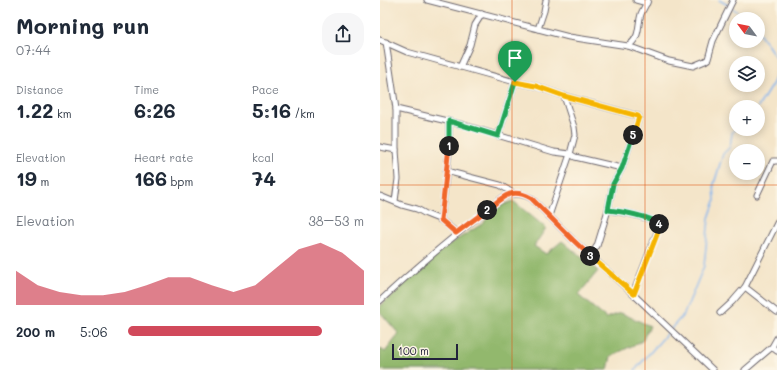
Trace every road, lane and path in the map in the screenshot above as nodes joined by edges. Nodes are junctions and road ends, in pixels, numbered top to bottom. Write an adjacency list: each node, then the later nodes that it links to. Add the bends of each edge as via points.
1 (427, 0): 6 (street)
2 (546, 0): 7 (street)
3 (636, 0): 5 (street)
4 (733, 0): 10 (street, via 705,61 693,66 669,61)
5 (648, 2): 10 (street, via 641,16 638,35)
6 (482, 14): 7 (street); 11 (street, via 475,25 470,45)
7 (538, 29): 10 (street, via 569,37)
8 (380, 40): 9 (street)
9 (386, 42): 11 (street, via 407,52); 14 (street)
10 (628, 46)
11 (460, 67): 12 (street)
12 (515, 82): 13 (street); 16 (street)
13 (564, 96): 19 (street, via 575,131); 21 (street, via 639,117)
14 (396, 109): 15 (street); 18 (street)
15 (449, 121): 16 (street); 22 (street)
16 (498, 136): 19 (street)
17 (380, 146): 18 (street)
18 (396, 150): 26 (street, via 398,178)
19 (570, 154): 21 (street); 28 (street)
20 (777, 161): 24 (street, via 773,161)
21 (622, 168): 27 (street, via 613,184)
22 (446, 171): 23 (street, via 500,185); 29 (street)
23 (513, 193): 28 (street, via 531,198); 31 (street, via 502,198)
24 (757, 195)
25 (380, 196): 26 (street)
26 (395, 201): 29 (street)
27 (608, 210): 32 (street, via 597,246); 34 (street, via 647,218 660,225)
28 (549, 216): 32 (street)
29 (441, 220): 31 (street)
30 (777, 223): 33 (street)
31 (456, 233): 35 (street, via 406,275)
32 (590, 256): 34 (street)
33 (745, 287): 36 (street); 37 (street)
34 (634, 294): 41 (street)
35 (380, 301)
36 (777, 312)
37 (720, 313)
38 (777, 338): 39 (street)
39 (772, 347): 40 (street); 42 (street)
40 (777, 351)
41 (713, 370)
42 (744, 370)

